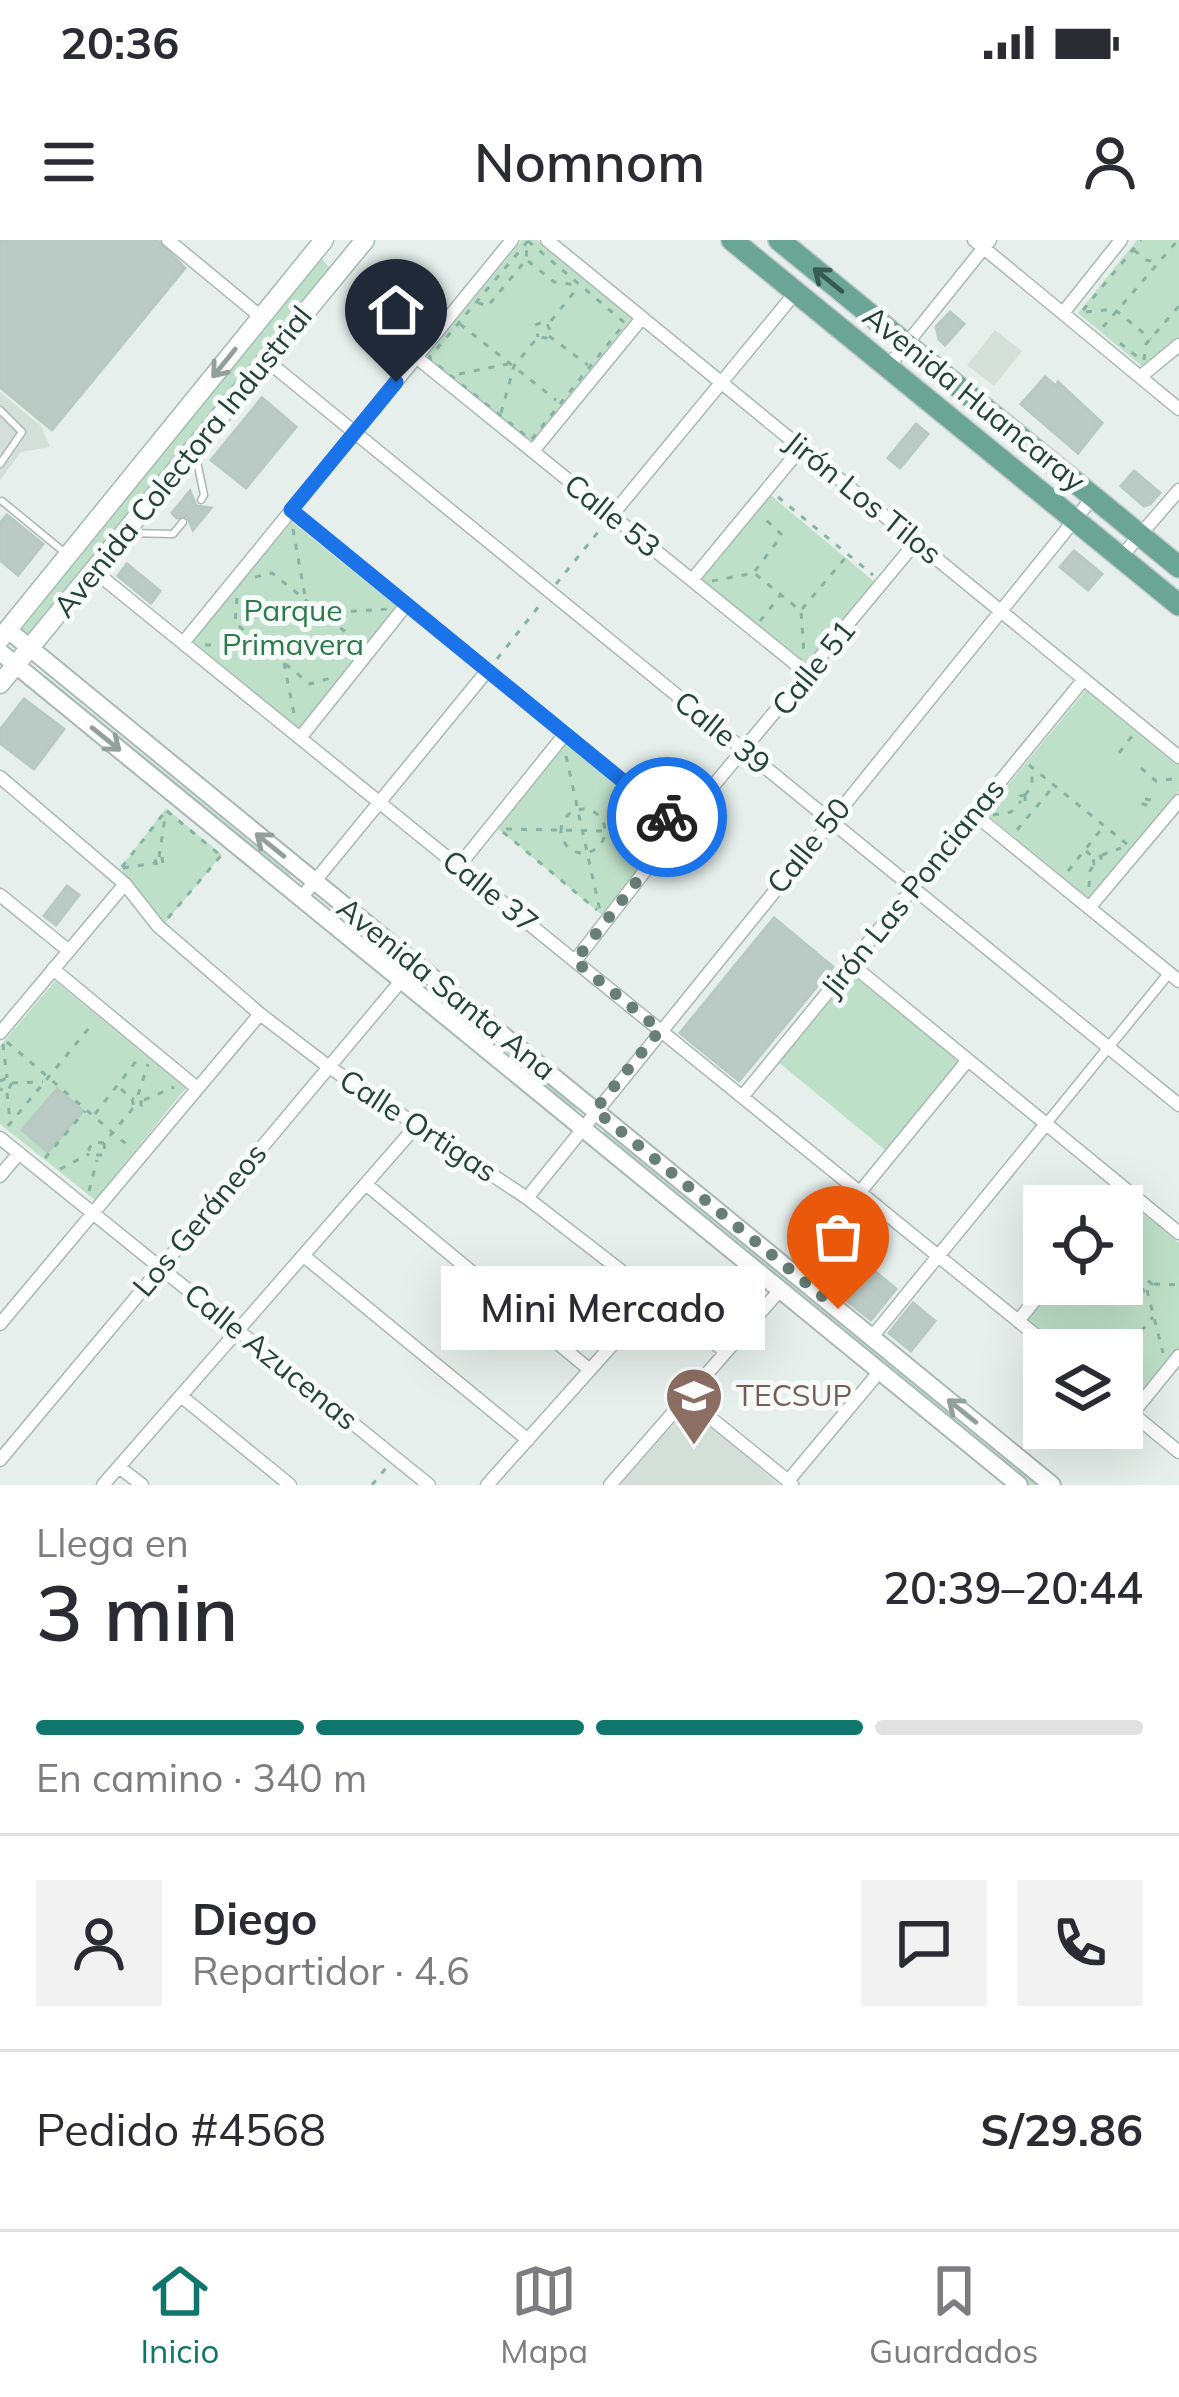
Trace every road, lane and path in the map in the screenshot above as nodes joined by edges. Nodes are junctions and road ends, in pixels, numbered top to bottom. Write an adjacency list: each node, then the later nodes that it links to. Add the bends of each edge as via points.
1 (169, 240): 23 (street)
2 (327, 240): 13 (street); 23 (main road, Avenida Colectora Industrial)
3 (365, 240): 13 (main road, Avenida Colectora Industrial)
4 (512, 240): 34 (street)
5 (528, 240): 14 (path); 16 (path); 18 (path)
6 (547, 240): 24 (street, Jirón Los Tilos)
7 (732, 240): 17 (main road, Avenida Huancaray)
8 (779, 240): 31 (main road, Avenida Huancaray, one-way to 8)
9 (1141, 240): 12 (path)
10 (1178, 242): 15 (path)
11 (983, 243): 21 (street); 31 (street)
12 (1127, 245): 15 (path); 21 (street); 22 (path)
13 (351, 257): 35 (main road, Avenida Colectora Industrial)
14 (526, 260): 16 (path, via 554,282); 18 (path, via 487,307)
15 (1158, 262): 20 (path)
16 (580, 285): 26 (path); 38 (path, via 625,322)
17 (796, 292): 39 (main road, Avenida Huancaray); 42 (street)
18 (477, 302): 25 (path)
19 (1179, 306): 29 (path)
20 (1117, 310): 22 (path); 22 (path, via 1102,328); 29 (path)
21 (1063, 313): 41 (street)
22 (1082, 313)
23 (261, 317): 65 (main road, Avenida Colectora Industrial, one-way to 65)
24 (642, 318): 42 (street, Jirón Los Tilos); 50 (street)
25 (459, 322): 37 (path); 40 (path, via 429,358)
26 (549, 323): 27 (path); 28 (path, via 537,322)
27 (549, 336): 28 (path); 38 (path)
28 (538, 337): 37 (path)
29 (1151, 339): 36 (path)
30 (1116, 340): 36 (path)
31 (907, 344): 39 (street); 53 (main road, Avenida Huancaray)
32 (1179, 345): 41 (street)
33 (1161, 347): 36 (path)
34 (416, 357): 47 (street); 50 (street, Calle 53)
35 (266, 361): 47 (street, Calle 39); 48 (main road, Avenida Colectora Industrial)
36 (1143, 362)
37 (512, 365): 40 (path); 43 (path); 46 (path)
38 (590, 367): 43 (path)
39 (888, 368): 58 (main road, Avenida Huancaray)
40 (451, 376): 46 (path)
41 (1140, 377): 44 (street)
42 (721, 382): 49 (street, Jirón Los Tilos); 57 (street)
43 (560, 404): 46 (path, via 531,440)
44 (1179, 409)
45 (0, 410): 51 (lane, via 22,432)
46 (500, 415)
47 (354, 432): 56 (street); 75 (street, Calle 39)
48 (194, 448): 54 (lane); 61 (main road, Avenida Colectora Industrial)
49 (801, 448): 63 (street, Jirón Los Tilos); 73 (street)
50 (533, 451): 57 (street, Calle 53)
51 (0, 464)
52 (1179, 490): 62 (street)
53 (1093, 496): 58 (street, Calle 50); 62 (main road, Avenida Huancaray)
54 (201, 500)
55 (2, 501): 65 (lane)
56 (291, 510): 80 (street); 88 (street)
57 (612, 515): 73 (street, Calle 53); 75 (path)
58 (1074, 519): 66 (main road, Avenida Huancaray); 83 (street, Calle 50)
59 (183, 522): 61 (lane, via 173,534)
60 (292, 527): 79 (path)
61 (124, 532): 69 (main road, Avenida Colectora Industrial)
62 (1140, 535): 66 (street); 68 (main road, Avenida Huancaray)
63 (916, 542): 72 (street, Calle 51); 83 (street, Jirón Los Tilos)
64 (848, 554): 70 (path, via 776,494 760,514 782,535); 72 (path); 84 (path)
65 (68, 556): 87 (main road, Avenida Colectora Industrial)
66 (1120, 557): 81 (main road, Avenida Huancaray)
67 (718, 565): 73 (path)
68 (1179, 567)
69 (93, 570): 88 (street, Calle 37); 91 (main road, Avenida Colectora Industrial)
70 (754, 573): 73 (path); 76 (path)
71 (252, 577): 79 (path, via 272,572)
72 (879, 580): 74 (path); 96 (street, Calle 51)
73 (698, 581): 78 (path); 96 (street, Calle 53)
74 (867, 586)
75 (550, 592): 97 (path); 104 (street, Calle 39)
76 (781, 595): 84 (path); 86 (path)
77 (237, 596): 89 (path, via 235,623)
78 (722, 596)
79 (305, 600): 85 (path)
80 (406, 605): 97 (street); 101 (street)
81 (1179, 605)
82 (391, 609): 85 (path)
83 (1000, 610): 99 (street, Jirón Los Tilos); 121 (street, Calle 50)
84 (801, 611): 96 (path)
85 (320, 613): 94 (path, via 353,638)
86 (757, 625)
87 (4, 634): 91 (street, Avenida Santa Ana)
88 (190, 644): 89 (path); 101 (street, Calle 37)
89 (261, 644): 95 (path)
90 (818, 646): 96 (path)
91 (29, 648): 93 (main road, Avenida Colectora Industrial); 137 (street, Avenida Santa Ana, one-way to 91)
92 (789, 650): 96 (path)
93 (8, 659): 100 (main road, Avenida Colectora Industrial); 141 (street, Avenida Santa Ana, one-way to 141)
94 (351, 659)
95 (284, 663): 98 (path, via 310,684); 101 (path)
96 (807, 669): 104 (street, Calle 51)
97 (487, 671): 103 (street); 113 (street)
98 (337, 676)
99 (1084, 679): 106 (street, Jirón Los Tilos); 119 (street, Jirón Las Poncianas)
100 (0, 684)
101 (298, 732): 113 (street, Calle 37)
102 (1133, 734): 105 (path)
103 (564, 742): 117 (path); 124 (street); 134 (street)
104 (746, 752): 121 (street, Calle 39); 124 (street, Calle 51)
105 (1119, 753)
106 (1179, 757)
107 (1141, 768): 109 (path, via 1156,781)
108 (0, 777): 138 (street, Calle Ortigas)
109 (1179, 778)
110 (1054, 785): 111 (path, via 1030,766 1033,784); 116 (path); 122 (path)
111 (1024, 799): 116 (path); 120 (path, via 1011,812)
112 (1179, 801): 142 (street)
113 (379, 802): 134 (street, Calle 37); 137 (street)
114 (1150, 806): 118 (path)
115 (166, 810): 130 (path); 132 (path, via 121,868); 144 (path, via 221,856)
116 (1034, 810): 127 (path)
117 (578, 811): 123 (path, via 563,817); 125 (path); 126 (path, via 598,812)
118 (1157, 812)
119 (974, 814): 139 (street, Jirón Las Poncianas); 142 (street)
120 (991, 815)
121 (829, 822): 139 (street, Calle 39); 154 (street, Calle 50)
122 (1105, 826): 129 (path); 131 (path, via 1130,846)
123 (563, 830): 125 (path); 128 (path, via 567,849); 143 (path, via 499,829)
124 (673, 830): 126 (path); 143 (street, Calle 51)
125 (582, 831): 126 (path); 128 (path)
126 (603, 831): 128 (path, via 602,845)
127 (1015, 834)
128 (587, 850): 143 (path)
129 (1085, 850): 131 (path); 136 (path)
130 (159, 856): 132 (path); 133 (path)
131 (1094, 861): 142 (path)
132 (155, 863): 133 (path)
133 (163, 865): 135 (path)
134 (458, 867): 146 (street, Calle 37)
135 (169, 869)
136 (1065, 874)
137 (314, 881): 141 (street); 172 (street, Avenida Santa Ana)
138 (124, 884): 145 (street); 152 (street, Calle Ortigas, via 158,926)
139 (913, 888): 148 (street, Jirón Las Poncianas); 156 (street, Calle 39)
140 (0, 895): 145 (street)
141 (301, 898): 151 (street, Avenida Santa Ana)
142 (1090, 901): 150 (street)
143 (604, 915): 146 (street, Calle 51)
144 (165, 921)
145 (68, 951): 149 (street)
146 (575, 961): 154 (street, Calle 37)
147 (1179, 961): 150 (street)
148 (851, 964): 157 (street); 167 (street, Jirón Las Poncianas)
149 (53, 969): 155 (street); 163 (street)
150 (1174, 976): 156 (street)
151 (401, 980): 158 (street, Los Geráneos); 176 (street, Avenida Santa Ana)
152 (260, 1014): 158 (street, Calle Ortigas); 163 (street)
153 (98, 1017): 160 (path)
154 (660, 1030): 167 (street, Calle 37); 172 (street, Calle 50)
155 (2, 1033): 159 (path); 160 (path)
156 (1108, 1047): 169 (street, Calle 39); 174 (street)
157 (968, 1060): 174 (street); 189 (street)
158 (329, 1067): 175 (street, Calle Ortigas); 197 (street, Los Geráneos)
159 (3, 1080): 161 (path)
160 (46, 1080): 161 (path); 171 (path); 177 (path)
161 (12, 1083): 165 (path)
162 (119, 1087): 168 (path); 168 (path, via 142,1054 150,1060); 173 (path)
163 (197, 1088): 193 (street)
164 (0, 1089): 165 (path)
165 (7, 1092): 177 (path)
166 (181, 1092): 168 (path, via 179,1085)
167 (742, 1097): 189 (street, Calle 37)
168 (138, 1099): 170 (path); 170 (path, via 142,1106)
169 (1179, 1105)
170 (134, 1108): 178 (path)
171 (86, 1109): 173 (path); 183 (path)
172 (595, 1110): 176 (street, Calle 50); 212 (street, Avenida Santa Ana)
173 (93, 1116): 178 (path)
174 (1046, 1124): 187 (street); 195 (street)
175 (417, 1125): 188 (street); 191 (street, Calle Ortigas)
176 (581, 1127): 191 (street, Calle 50); 201 (street, Avenida Santa Ana)
177 (6, 1129): 181 (street, Calle Azucenas)
178 (113, 1132): 179 (path); 180 (path)
179 (104, 1143): 182 (path, via 93,1142); 184 (path)
180 (133, 1150)
181 (20, 1153): 186 (street); 193 (street, Calle Azucenas)
182 (91, 1154): 184 (path); 185 (path)
183 (45, 1158)
184 (97, 1158): 190 (path)
185 (59, 1169)
186 (0, 1177)
187 (1120, 1185)
188 (368, 1186): 196 (street); 215 (street)
189 (860, 1192): 195 (street, Calle 37)
190 (88, 1193)
191 (527, 1198): 204 (street, Calle Ortigas)
192 (1143, 1204): 194 (street)
193 (92, 1214): 197 (street, Calle Azucenas); 208 (street)
194 (1179, 1233)
195 (938, 1256): 207 (street, Calle 37); 212 (street)
196 (304, 1257): 211 (street); 221 (street)
197 (160, 1268): 211 (street, Calle Azucenas); 224 (street, Los Geráneos)
198 (1143, 1277): 199 (path)
199 (1152, 1284): 200 (path); 203 (path)
200 (1179, 1285)
201 (780, 1290): 213 (street); 216 (street, Avenida Santa Ana)
202 (1143, 1290): 203 (path)
203 (1148, 1291): 206 (path)
204 (655, 1297): 213 (street, Calle Ortigas); 215 (street)
205 (1031, 1305): 207 (street)
206 (1154, 1316): 210 (path); 214 (path)
207 (1018, 1321): 209 (street, Calle 37)
208 (0, 1324)
209 (1028, 1329)
210 (1143, 1329)
211 (238, 1331): 218 (street); 223 (street, Calle Azucenas)
212 (872, 1337): 235 (street, Avenida Santa Ana, one-way to 212)
213 (726, 1352): 219 (street)
214 (1172, 1359): 217 (street)
215 (590, 1370): 221 (street)
216 (880, 1372): 226 (street); 234 (street, Avenida Santa Ana)
217 (1143, 1392)
218 (181, 1396): 225 (street); 229 (street)
219 (686, 1398): 226 (street); 233 (street)
220 (1143, 1423): 222 (street)
221 (528, 1440): 232 (street)
222 (1179, 1452)
223 (395, 1458): 230 (path); 231 (street, Calle Azucenas)
224 (0, 1460)
225 (119, 1467): 227 (street); 228 (street)
226 (790, 1483)
227 (103, 1485)
228 (142, 1485)
229 (290, 1485)
230 (372, 1485)
231 (429, 1485)
232 (487, 1485)
233 (610, 1485)
234 (1019, 1485)
235 (1052, 1485)

